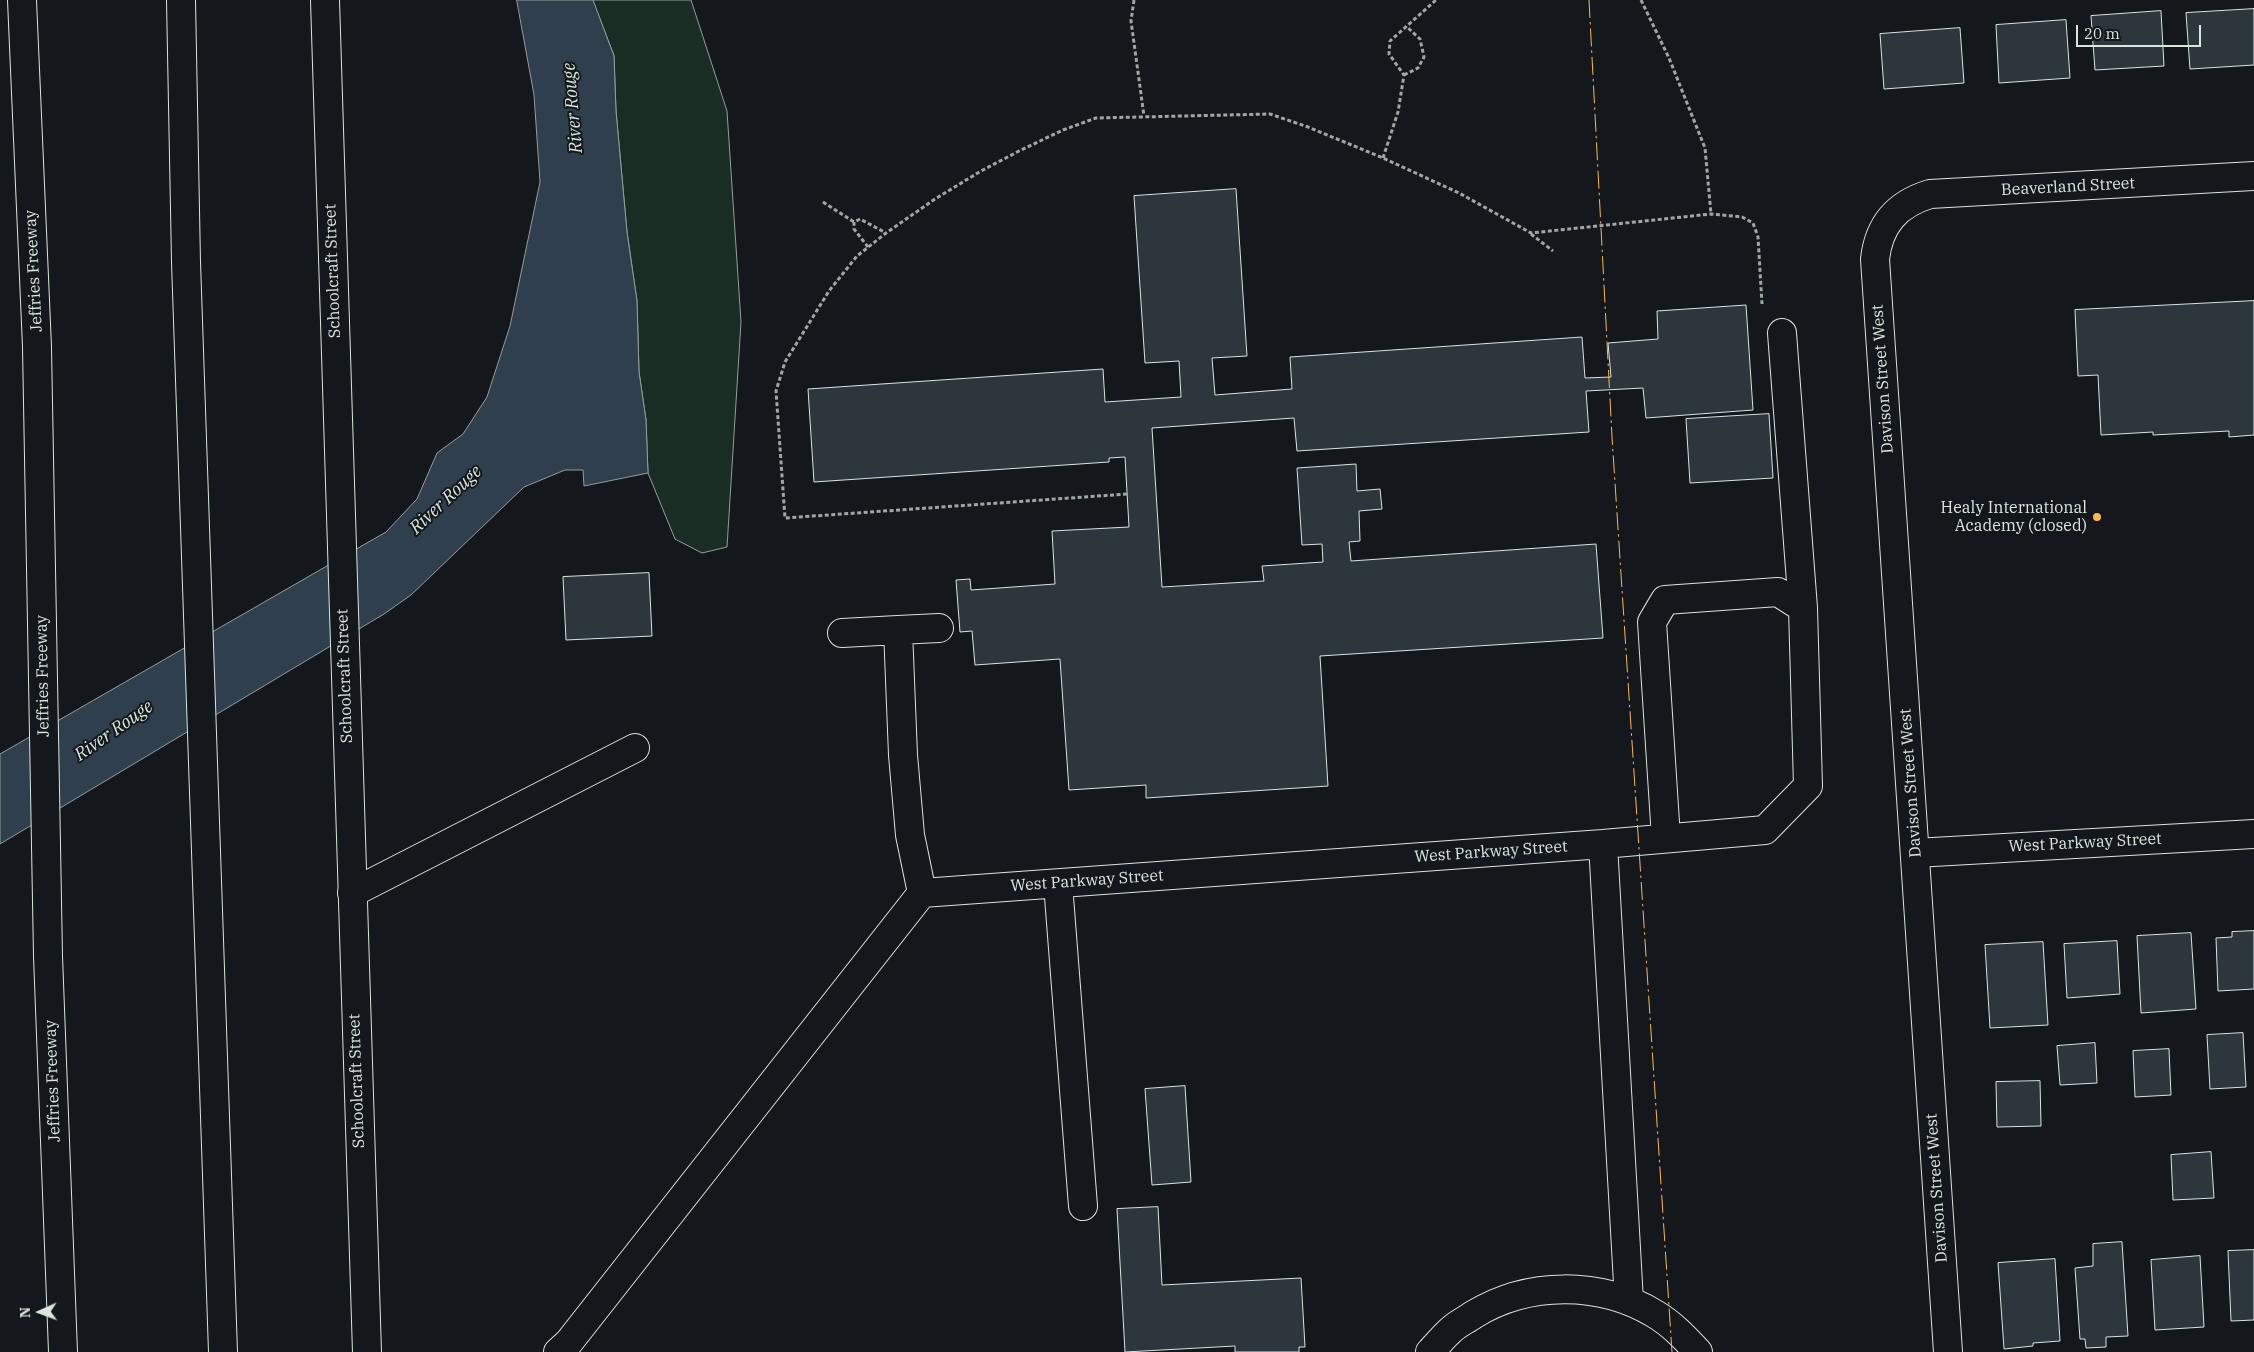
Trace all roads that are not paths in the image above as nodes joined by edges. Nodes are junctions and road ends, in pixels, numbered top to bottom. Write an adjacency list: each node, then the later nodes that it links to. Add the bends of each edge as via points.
1 (22, 0): 21 (main road, Jeffries Freeway, via 37,347 48,956)
2 (180, 0): 22 (main road)
3 (325, 0): 18 (main road, Schoolcraft Street)
4 (2254, 176): 5 (main road, Beaverland Street, via 1930,194 1912,200)
5 (1890, 218): 15 (main road, Davison Street West, via 1877,242 1875,259)
6 (1782, 333): 7 (main road, West Parkway Street)
7 (1803, 608): 13 (main road, West Parkway Street, via 1808,786 1765,830); 13 (main road, via 1778,592 1665,600 1652,622)
8 (939, 628): 9 (main road)
9 (898, 630): 10 (main road); 17 (main road, via 910,835)
10 (842, 633)
11 (635, 748): 18 (main road)
12 (2254, 834): 15 (main road, West Parkway Street)
13 (1666, 838): 14 (main road, West Parkway Street)
14 (1603, 844): 16 (main road, West Parkway Street); 20 (main road)
15 (1915, 853): 27 (main road, Davison Street West)
16 (1058, 884): 17 (main road, West Parkway Street); 19 (main road)
17 (922, 893): 24 (main road)
18 (352, 894): 23 (main road, Schoolcraft Street)
19 (1083, 1206)
20 (1629, 1301): 25 (main road, via 1584,1289 1537,1290 1492,1304 1452,1328); 26 (main road, via 1656,1315)
21 (63, 1352)
22 (223, 1352)
23 (367, 1352)
24 (558, 1352)
25 (1430, 1352)
26 (1698, 1352)
27 (1948, 1352)

